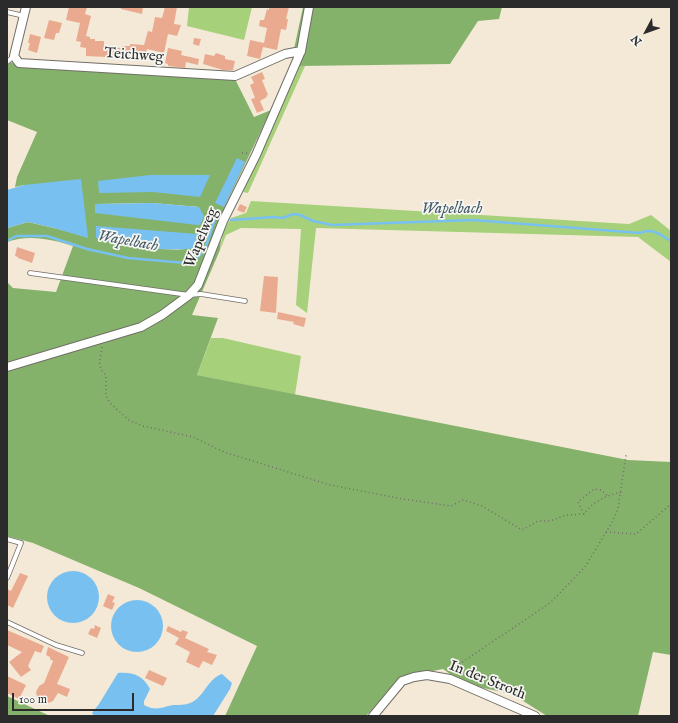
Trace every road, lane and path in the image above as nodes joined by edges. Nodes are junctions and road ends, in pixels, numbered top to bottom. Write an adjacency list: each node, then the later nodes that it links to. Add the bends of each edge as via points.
1 (26, 7): 4 (street)
2 (309, 7): 5 (street, Wapelweg)
3 (7, 12): 4 (lane)
4 (24, 16): 6 (street)
5 (301, 51): 6 (street, Teichweg, via 285,54 235,76 19,63); 9 (street, Wapelweg, via 198,285)
6 (14, 56): 7 (lane)
7 (7, 62)
8 (30, 273): 9 (lane)
9 (189, 295): 10 (lane, via 201,294); 11 (street, Wapelweg, via 162,316 141,327)
10 (245, 301)
11 (100, 339): 12 (street, Wapelweg); 17 (path, via 103,344 99,368 106,375 106,396 130,421 142,426 193,438 224,452 330,485 451,506 463,500 482,506 522,530 538,521)
12 (7, 367)
13 (626, 455): 14 (path)
14 (621, 492): 15 (path); 18 (path, via 618,509)
15 (608, 496): 17 (path, via 590,506); 17 (path, via 601,490 594,489 590,492 578,502)
16 (671, 504): 18 (path, via 636,534)
17 (584, 514)
18 (606, 532): 23 (path, via 585,567 550,603)
19 (7, 539): 20 (lane, via 21,543)
20 (7, 578)
21 (7, 622): 22 (lane, via 56,645)
22 (82, 653)
23 (440, 677): 24 (street, In der Stroth, via 427,674 402,681); 25 (street, In der Stroth)
24 (373, 716)
25 (534, 716)

